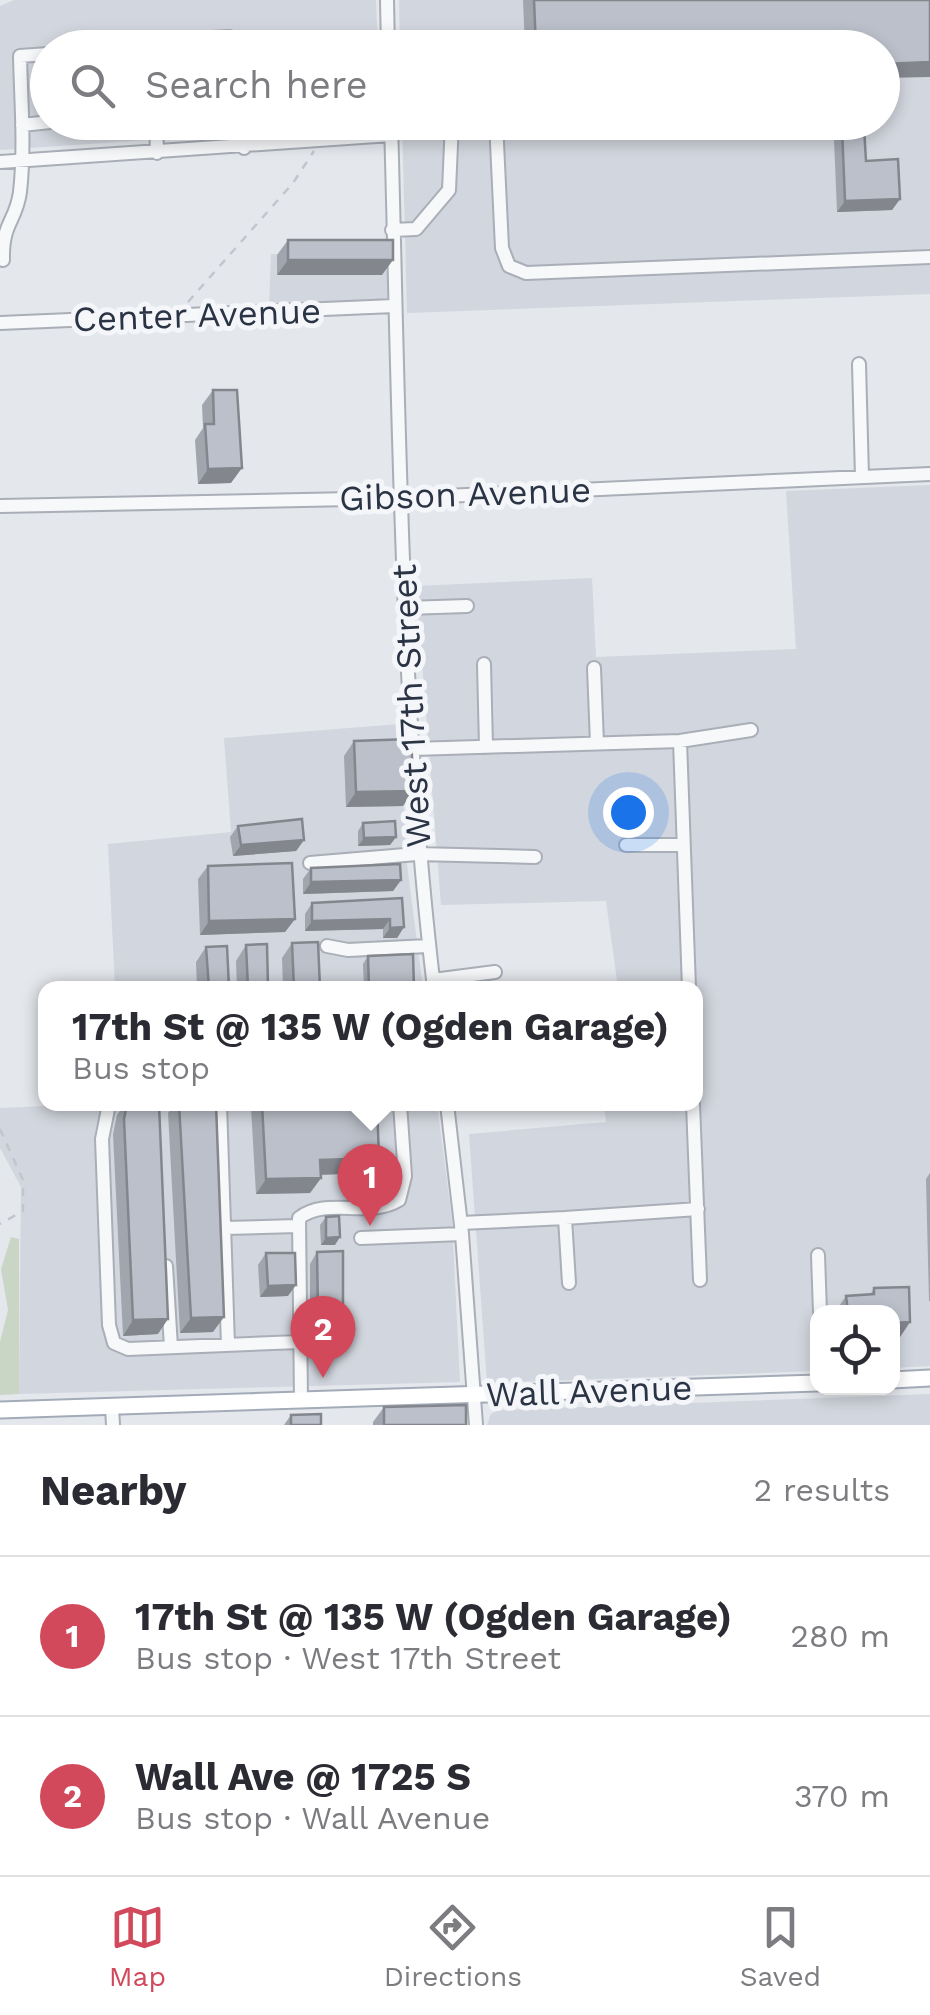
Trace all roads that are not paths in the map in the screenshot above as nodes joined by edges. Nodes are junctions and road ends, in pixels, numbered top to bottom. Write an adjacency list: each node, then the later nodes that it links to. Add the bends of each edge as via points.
1 (387, 0): 2 (street)
2 (388, 30)
3 (30, 55): 5 (street, via 20,56)
4 (30, 124): 5 (street)
5 (22, 125): 15 (street)
6 (157, 140): 13 (street)
7 (243, 140): 12 (street)
8 (326, 140): 12 (street)
9 (391, 140): 16 (street, West 17th Street)
10 (451, 140): 16 (street, via 448,190 416,229)
11 (497, 140): 17 (street, via 502,248 510,266 526,273)
12 (244, 148): 13 (street)
13 (157, 154): 15 (street)
14 (0, 162): 15 (street)
15 (22, 162): 18 (street, via 19,198 2,233)
16 (392, 230): 19 (street, West 17th Street)
17 (930, 256)
18 (3, 260)
19 (394, 306): 20 (street, Center Avenue); 24 (street, West 17th Street)
20 (0, 323)
21 (859, 364): 23 (street)
22 (930, 474): 23 (street, Gibson Avenue)
23 (862, 476): 24 (street, Gibson Avenue)
24 (401, 498): 25 (street, Gibson Avenue); 27 (street, West 17th Street)
25 (0, 506)
26 (467, 606): 27 (street)
27 (406, 608): 34 (street, West 17th Street)
28 (484, 664): 33 (street)
29 (594, 668): 32 (street)
30 (751, 730): 31 (street)
31 (680, 741): 32 (street); 36 (street)
32 (597, 743): 33 (street)
33 (486, 747): 34 (street)
34 (412, 749): 37 (street, West 17th Street)
35 (626, 845): 36 (street)
36 (682, 845): 45 (street)
37 (417, 854): 38 (street); 39 (street); 41 (street, West 17th Street)
38 (536, 857)
39 (310, 862)
40 (327, 946): 41 (street)
41 (428, 946): 43 (street, West 17th Street)
42 (496, 972): 44 (street)
43 (433, 981)
44 (449, 981)
45 (689, 981)
46 (108, 1111): 64 (street, via 102,1139 112,1340 128,1349)
47 (220, 1111): 54 (street)
48 (400, 1111): 53 (street, via 405,1176 398,1200 378,1208 310,1210)
49 (448, 1111): 55 (street)
50 (693, 1111): 51 (street)
51 (698, 1209): 52 (street); 59 (street)
52 (564, 1218): 55 (street); 60 (street)
53 (297, 1226): 54 (street); 62 (street)
54 (225, 1228): 63 (street)
55 (462, 1229): 56 (street); 68 (street)
56 (360, 1238)
57 (164, 1242): 64 (street)
58 (818, 1255): 61 (street)
59 (700, 1280)
60 (569, 1284)
61 (820, 1305)
62 (299, 1342): 63 (street); 69 (street)
63 (228, 1345): 64 (street)
64 (171, 1347)
65 (930, 1378): 66 (main road)
66 (900, 1380)
67 (810, 1383): 68 (main road, Wall Avenue)
68 (471, 1396): 69 (main road, Wall Avenue); 73 (street)
69 (301, 1401): 70 (main road, Wall Avenue)
70 (112, 1407): 71 (main road, Wall Avenue); 72 (street)
71 (7, 1410)
72 (112, 1425)
73 (476, 1425)

